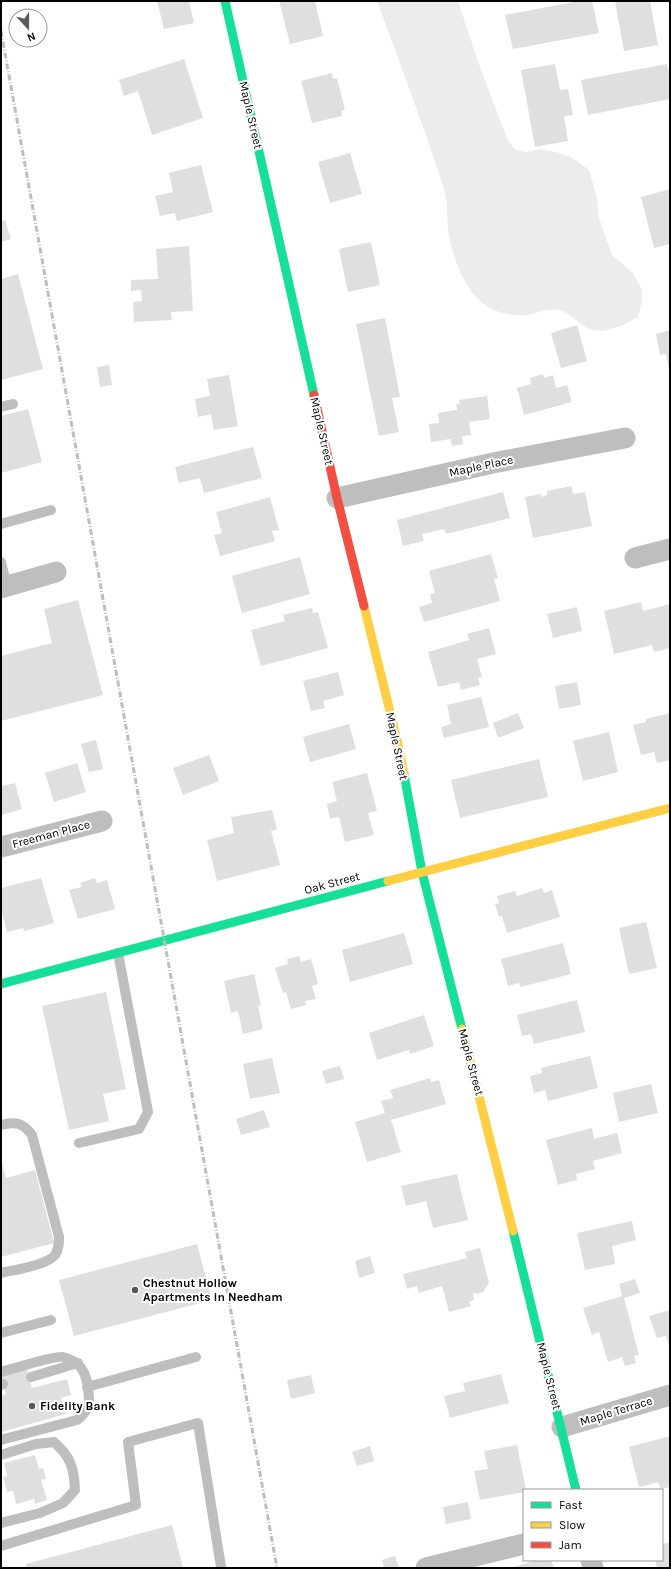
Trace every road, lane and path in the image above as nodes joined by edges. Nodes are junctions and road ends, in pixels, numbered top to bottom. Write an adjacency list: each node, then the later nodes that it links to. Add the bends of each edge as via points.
1 (225, 1): 5 (street, Maple Street)
2 (13, 404): 3 (lane)
3 (1, 407)
4 (625, 438): 5 (street, Maple Place, via 493,463)
5 (337, 498): 16 (street, Maple Street, via 398,744)
6 (51, 510): 7 (lane)
7 (1, 524)
8 (670, 549): 9 (street)
9 (636, 558)
10 (1, 562): 12 (lane)
11 (56, 572): 12 (street)
12 (4, 587)
13 (670, 808): 16 (street, Oak Street)
14 (102, 821): 15 (street, Freeman Place)
15 (1, 847)
16 (422, 872): 17 (street, Oak Street); 30 (street, Maple Street)
17 (118, 953): 18 (street, Oak Street); 20 (lane, via 148,1112 139,1129)
18 (1, 984)
19 (1, 1125): 21 (lane, via 16,1123 25,1127 32,1135 59,1237 59,1247 55,1256 44,1263)
20 (79, 1143)
21 (1, 1273)
22 (51, 1320): 23 (lane)
23 (1, 1333)
24 (196, 1357): 28 (lane)
25 (78, 1363): 26 (lane, via 62,1357); 27 (lane); 28 (lane, via 86,1375)
26 (1, 1372)
27 (31, 1376)
28 (88, 1387): 31 (lane, via 90,1405 77,1420)
29 (670, 1395): 30 (street, Maple Terrace)
30 (562, 1427): 33 (street, Maple Street)
31 (1, 1440)
32 (1, 1455): 34 (lane, via 36,1444 54,1442 70,1460 75,1490 63,1503 40,1513)
33 (576, 1489)
34 (1, 1523)
35 (523, 1544): 38 (street)
36 (1, 1546): 37 (lane, via 136,1505 128,1442 198,1423)
37 (221, 1567)
38 (426, 1568)

